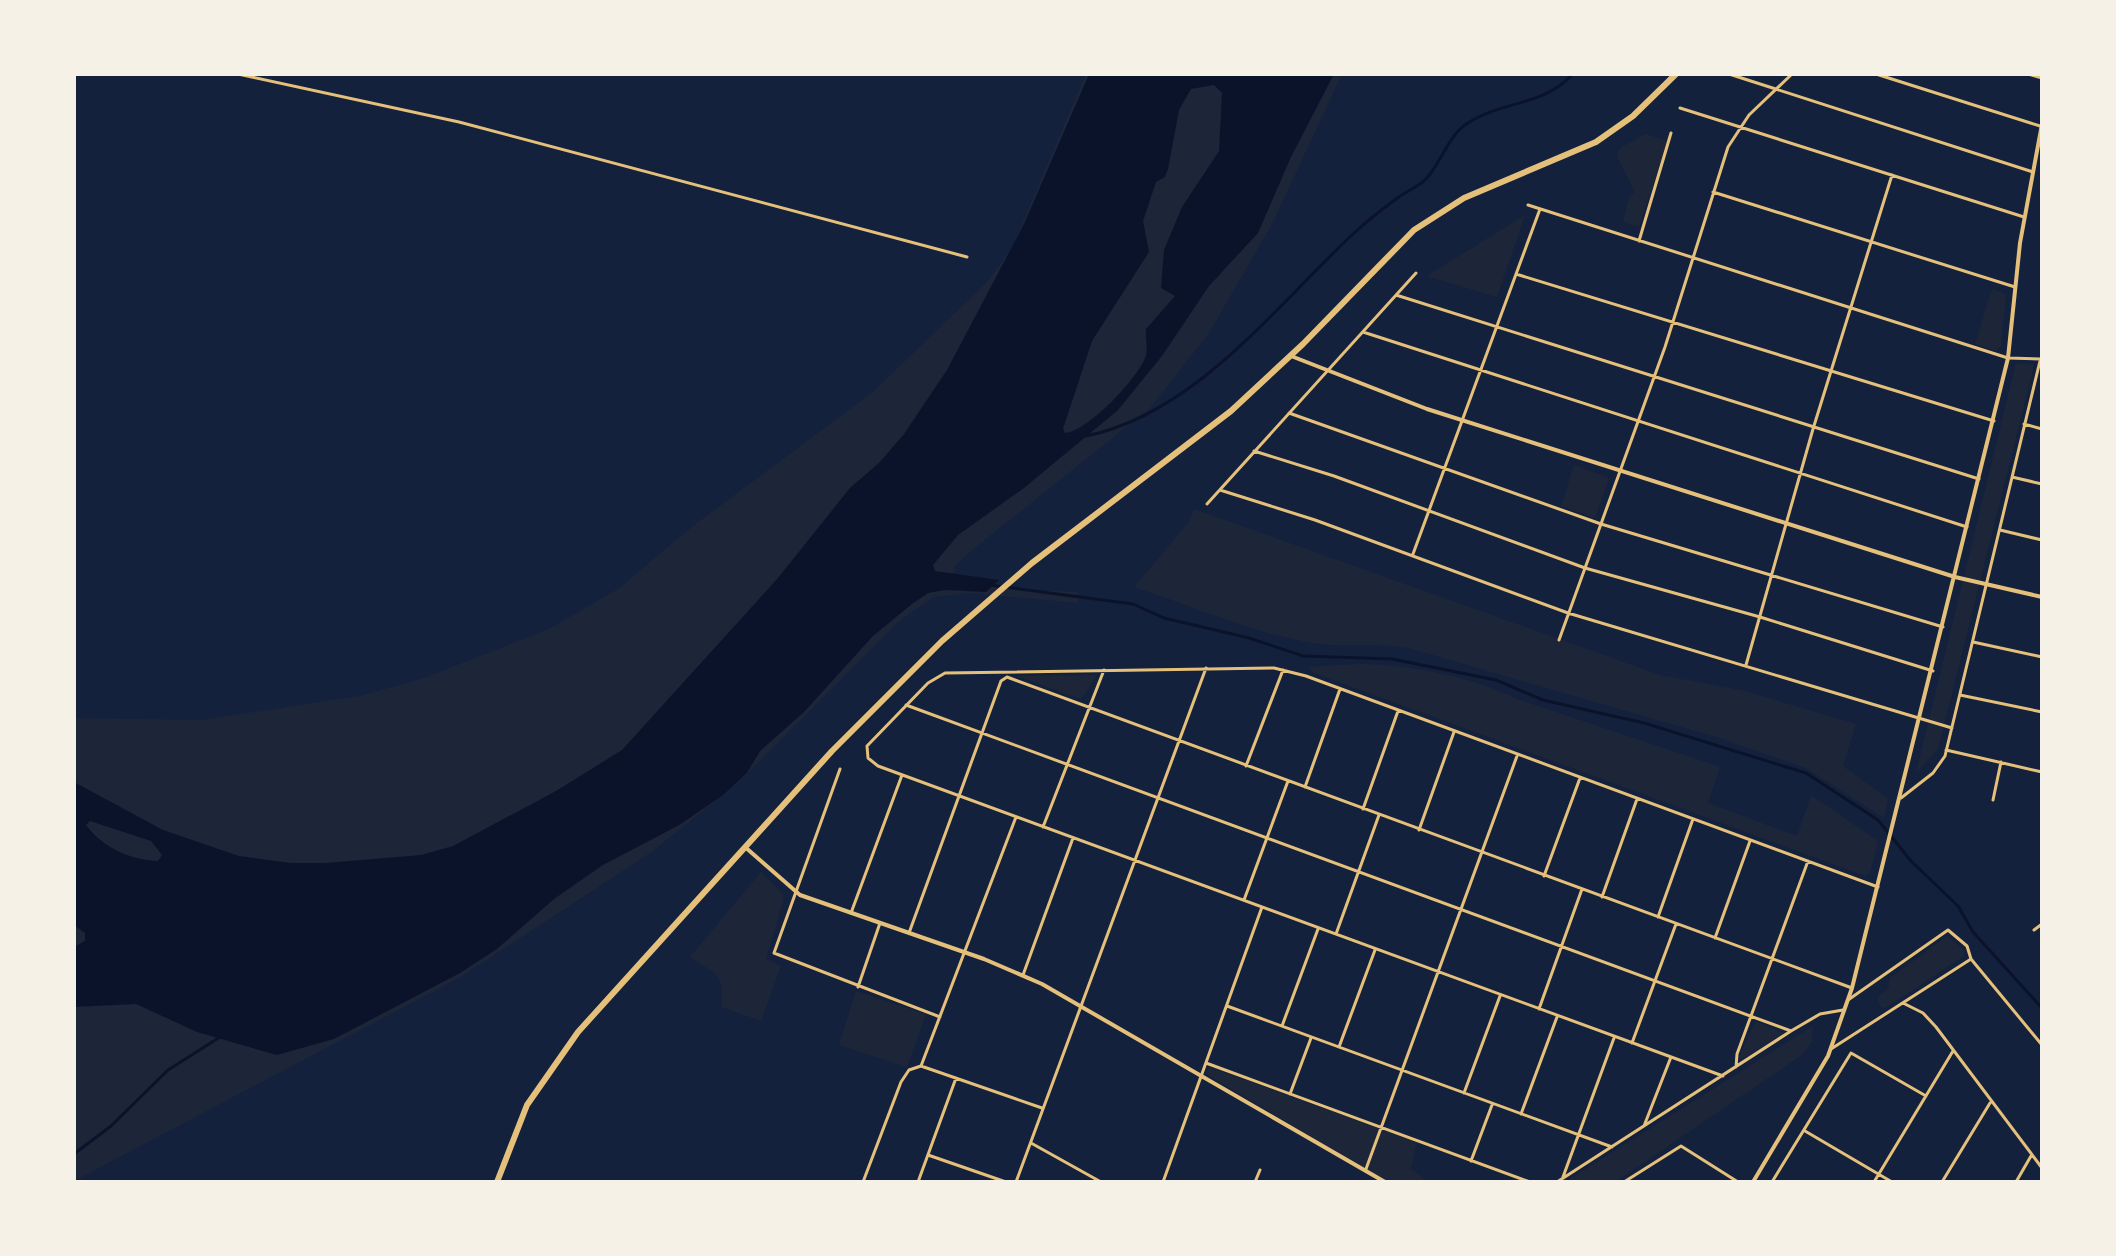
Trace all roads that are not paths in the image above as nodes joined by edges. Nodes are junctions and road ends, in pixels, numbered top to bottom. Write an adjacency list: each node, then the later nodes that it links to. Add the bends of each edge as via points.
1 (238, 74): 21 (street, via 459,122)
2 (1676, 74): 31 (main road, via 1633,116 1596,142 1475,193 1424,222)
3 (1729, 74): 8 (street)
4 (1792, 74): 8 (street)
5 (1876, 74): 10 (street)
6 (2028, 74): 7 (street)
7 (2042, 78)
8 (1775, 89): 11 (street); 13 (street)
9 (1680, 108): 11 (street)
10 (2042, 125): 13 (street)
11 (1740, 126): 14 (street); 15 (street)
12 (1671, 133): 19 (street)
13 (2033, 172): 18 (street)
14 (1892, 175): 18 (street); 20 (street)
15 (1713, 192): 20 (street); 22 (street)
16 (1528, 205): 17 (street)
17 (1540, 209): 19 (street); 24 (street)
18 (2024, 217): 25 (street)
19 (1639, 241): 22 (street)
20 (1870, 242): 25 (street); 27 (street)
21 (967, 257)
22 (1692, 258): 27 (street); 28 (street)
23 (1416, 273): 26 (street)
24 (1516, 274): 28 (street); 29 (street)
25 (2016, 287): 32 (street)
26 (1396, 295): 29 (street); 30 (street)
27 (1850, 308): 32 (street); 36 (street)
28 (1672, 322): 36 (street); 37 (street)
29 (1497, 328): 35 (street); 37 (street)
30 (1363, 332): 34 (street); 35 (street)
31 (1291, 356): 34 (street); 113 (main road, via 1205,432 981,606 858,723)
32 (2008, 358): 33 (street); 41 (street)
33 (2041, 359): 42 (street)
34 (1328, 372): 38 (street); 39 (street)
35 (1480, 372): 39 (street); 40 (street)
36 (1830, 373): 41 (street); 43 (street)
37 (1653, 378): 40 (street); 43 (street)
38 (1289, 413): 45 (street); 46 (street)
39 (1463, 420): 46 (street); 47 (street)
40 (1638, 421): 47 (street); 48 (street)
41 (1994, 421): 50 (street)
42 (2024, 424): 44 (street); 49 (street)
43 (1813, 429): 48 (street); 50 (street)
44 (2042, 429)
45 (1254, 451): 52 (street); 54 (street)
46 (1444, 469): 54 (street); 56 (street)
47 (1620, 470): 55 (street); 56 (street)
48 (1800, 472): 55 (street); 57 (street)
49 (2012, 477): 51 (street); 58 (street)
50 (1979, 479): 57 (street)
51 (2042, 484)
52 (1220, 490): 53 (street); 60 (street)
53 (1207, 504)
54 (1429, 511): 60 (street); 61 (street)
55 (1786, 523): 62 (street); 63 (street)
56 (1601, 524): 61 (street); 62 (street)
57 (1967, 527): 63 (street)
58 (2000, 530): 59 (street); 64 (street)
59 (2042, 540)
60 (1412, 555): 66 (street)
61 (1585, 568): 66 (street); 67 (street)
62 (1772, 575): 67 (street); 68 (street)
63 (1955, 577): 64 (street); 68 (street)
64 (1987, 585): 65 (street); 70 (street)
65 (2042, 597)
66 (1568, 613): 69 (street); 72 (street)
67 (1760, 617): 72 (street); 76 (street)
68 (1943, 627): 76 (street)
69 (1559, 640)
70 (1973, 642): 71 (street); 78 (street)
71 (2042, 657)
72 (1746, 665): 83 (street)
73 (1206, 668): 74 (street); 75 (street); 87 (street)
74 (1105, 670): 79 (street, via 951,672 933,678); 80 (street)
75 (1283, 670): 77 (street); 92 (street)
76 (1933, 671): 83 (street)
77 (1340, 689): 81 (street); 98 (street)
78 (1960, 695): 82 (street); 84 (street)
79 (906, 705): 86 (street); 95 (street, via 871,739 866,754 874,764)
80 (1089, 707): 86 (street, via 1004,678); 87 (street); 91 (street)
81 (1398, 711): 85 (street); 104 (street)
82 (2042, 712)
83 (1921, 719): 84 (street); 101 (street)
84 (1952, 728): 88 (street)
85 (1454, 732): 89 (street); 109 (street)
86 (982, 733): 91 (street); 99 (street)
87 (1179, 741): 92 (street); 100 (street)
88 (1946, 750): 90 (street); 101 (street, via 1933,773)
89 (1517, 755): 96 (street); 114 (street)
90 (2001, 762): 94 (street); 103 (street)
91 (1067, 764): 100 (street); 108 (street)
92 (1246, 766): 97 (street)
93 (840, 769): 121 (street)
94 (2042, 772)
95 (902, 775): 99 (street); 126 (street)
96 (1580, 778): 102 (street); 118 (street)
97 (1288, 781): 98 (street); 111 (street)
98 (1305, 787): 104 (street)
99 (959, 796): 106 (street); 133 (street)
100 (1158, 798): 111 (street); 115 (street)
101 (1901, 798): 119 (street)
102 (1637, 799): 107 (street); 122 (street)
103 (1993, 800)
104 (1363, 809): 105 (street)
105 (1379, 815): 109 (street); 117 (street)
106 (1016, 816): 108 (street); 138 (street)
107 (1693, 819): 112 (street); 127 (street)
108 (1043, 827): 110 (street)
109 (1419, 830): 114 (street)
110 (1073, 838): 115 (street); 142 (street)
111 (1267, 838): 117 (street); 123 (street)
112 (1750, 841): 116 (street); 135 (street)
113 (745, 847): 121 (street); 194 (main road, via 556,1061 527,1105)
114 (1481, 853): 118 (street); 125 (street)
115 (1135, 860): 123 (street); 149 (street)
116 (1808, 861): 119 (street); 139 (street)
117 (1358, 872): 125 (street); 134 (street)
118 (1544, 876): 120 (street)
119 (1878, 887): 145 (street)
120 (1582, 889): 122 (street); 136 (street)
121 (794, 893): 126 (street); 144 (street, via 774,953)
122 (1602, 897): 127 (street)
123 (1244, 900): 124 (street)
124 (1262, 907): 131 (street); 150 (street)
125 (1460, 909): 136 (street); 141 (street)
126 (851, 913): 128 (street)
127 (1658, 917): 129 (street)
128 (880, 923): 133 (street); 144 (street)
129 (1676, 924): 135 (street); 143 (street)
130 (2042, 924): 132 (street)
131 (1318, 928): 134 (street); 156 (street)
132 (2034, 930)
133 (909, 933): 138 (street)
134 (1336, 934): 137 (street)
135 (1715, 938): 139 (street)
136 (1562, 947): 143 (street); 151 (street)
137 (1376, 949): 141 (street); 162 (street)
138 (965, 952): 142 (street); 154 (street)
139 (1772, 959): 145 (street); 155 (street)
140 (1971, 959): 147 (street, via 1967,946 1945,931); 148 (street); 161 (street)
141 (1438, 972): 146 (street); 169 (street)
142 (1023, 975): 149 (street)
143 (1655, 981): 155 (street); 160 (street)
144 (858, 987): 154 (street)
145 (1852, 988): 147 (street)
146 (1500, 994): 151 (street); 173 (street)
147 (1848, 1000): 152 (street)
148 (1903, 1003): 163 (street); 164 (street, via 1930,1020)
149 (1080, 1005): 170 (street); 178 (street)
150 (1227, 1006): 156 (street); 166 (street)
151 (1539, 1009): 153 (street)
152 (1846, 1009): 157 (street, via 1820,1014); 163 (street)
153 (1558, 1016): 159 (street); 179 (street)
154 (940, 1017): 167 (street)
155 (1751, 1017): 157 (street); 168 (street)
156 (1282, 1026): 158 (street)
157 (1791, 1031): 168 (street)
158 (1311, 1037): 162 (street); 174 (street)
159 (1615, 1037): 160 (street); 183 (street)
160 (1632, 1043): 165 (street)
161 (2042, 1045)
162 (1339, 1047): 169 (street)
163 (1831, 1049): 207 (street)
164 (1953, 1051): 175 (street); 176 (street)
165 (1671, 1057): 171 (street); 180 (street)
166 (1206, 1063): 170 (street); 174 (street)
167 (921, 1066): 172 (street); 195 (street, via 909,1070 901,1082)
168 (1736, 1067): 171 (street)
169 (1402, 1070): 173 (street); 181 (street)
170 (1202, 1076): 190 (street); 200 (street)
171 (1723, 1076): 180 (street)
172 (956, 1078): 178 (street); 186 (street)
173 (1464, 1093): 177 (street)
174 (1290, 1094): 181 (street)
175 (1926, 1096): 182 (street, via 1851,1053); 192 (street)
176 (1990, 1103): 187 (street); 211 (street)
177 (1492, 1104): 179 (street); 188 (street)
178 (1042, 1108): 184 (street)
179 (1521, 1114): 183 (street)
180 (1644, 1126): 185 (street)
181 (1381, 1128): 188 (street); 190 (street)
182 (1804, 1130): 192 (street); 208 (street)
183 (1579, 1136): 185 (street); 193 (street)
184 (1030, 1143): 198 (street); 199 (street)
185 (1612, 1147): 193 (street)
186 (928, 1155): 196 (street); 197 (street)
187 (2031, 1156): 189 (street); 212 (street)
188 (1471, 1161): 203 (street)
189 (2042, 1168)
190 (1366, 1169): 202 (street)
191 (1260, 1170): 201 (street)
192 (1879, 1174): 209 (street); 210 (street)
193 (1563, 1177): 204 (street)
194 (497, 1182)
195 (863, 1182)
196 (918, 1182)
197 (1006, 1182)
198 (1016, 1182)
199 (1101, 1182)
200 (1163, 1182)
201 (1255, 1182)
202 (1385, 1182)
203 (1530, 1182)
204 (1557, 1182)
205 (1624, 1182): 206 (street, via 1681,1146)
206 (1738, 1182)
207 (1753, 1182)
208 (1773, 1182)
209 (1874, 1182)
210 (1892, 1182)
211 (1942, 1182)
212 (2016, 1182)

